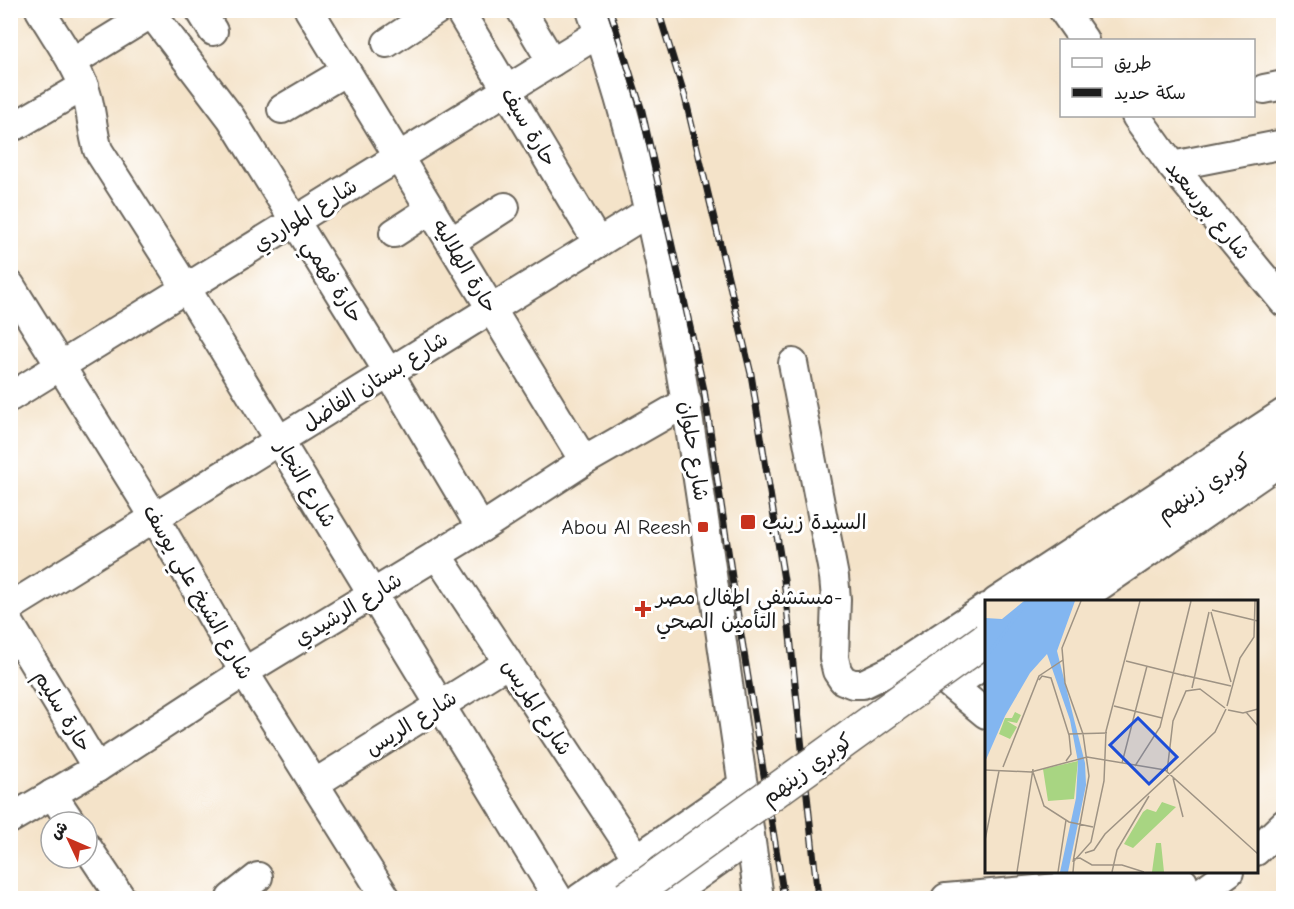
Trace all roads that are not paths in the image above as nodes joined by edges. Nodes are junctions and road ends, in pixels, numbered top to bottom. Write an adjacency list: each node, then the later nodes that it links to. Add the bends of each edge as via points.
1 (40, 10): 13 (street, شارع النجار)
2 (309, 10): 12 (street, حارة الهلاليه)
3 (437, 10): 10 (street)
4 (459, 10): 14 (street, حارة سيف)
5 (521, 10): 11 (street)
6 (1063, 10): 9 (street)
7 (153, 12): 13 (street); 24 (street, حارة فهمي, via 231,118)
8 (595, 22): 11 (street, شارع المواردي); 23 (street, شارع حلوان)
9 (1083, 39)
10 (387, 43)
11 (552, 62): 14 (street, شارع المواردي)
12 (346, 71): 15 (street); 19 (street, حارة الهلاليه)
13 (78, 74): 17 (street); 29 (street, شارع النجار, via 98,150)
14 (507, 90): 19 (street, شارع المواردي); 27 (street, حارة سيف)
15 (282, 109)
16 (1137, 117): 20 (street, شارع بورسعيد)
17 (17, 125)
18 (1284, 144): 20 (street)
19 (399, 157): 22 (street, حارة الهلاليه); 24 (street, شارع المواردي)
20 (1172, 166): 30 (street, شارع بورسعيد)
21 (505, 207): 26 (street)
22 (431, 209): 25 (street); 26 (street, حارة الهلاليه)
23 (648, 212): 27 (street, شارع بستان الفاضل); 36 (street, شارع حلوان)
24 (296, 221): 29 (street, شارع المواردي); 34 (street, حارة فهمي)
25 (394, 233)
26 (451, 242): 31 (street, حارة الهلاليه)
27 (598, 243): 31 (street, شارع بستان الفاضل)
28 (10, 285): 33 (street, شارع الشيخ علي يوسف)
29 (186, 288): 33 (street, شارع المواردي); 39 (street, شارع النجار)
30 (1284, 302)
31 (492, 309): 34 (street, شارع بستان الفاضل); 41 (street, حارة الهلاليه)
32 (793, 363): 55 (street, via 834,577 837,671 843,680 853,684 863,684)
33 (61, 366): 35 (street, شارع المواردي); 42 (street, شارع الشيخ علي يوسف)
34 (389, 373): 39 (street, شارع بستان الفاضل); 43 (street, حارة فهمي)
35 (10, 397)
36 (687, 402): 41 (street, شارع الرشيدي); 62 (street, شارع حلوان)
37 (1284, 413): 46 (street)
38 (1284, 435): 47 (main road, كوبري زينهم, via 1127,537)
39 (279, 441): 42 (street, شارع بستان الفاضل); 45 (street, شارع النجار)
40 (1284, 459): 48 (street)
41 (584, 461): 43 (street, شارع الرشيدي)
42 (155, 518): 49 (street, شارع بستان الفاضل); 56 (street, شارع الشيخ علي يوسف)
43 (481, 528): 44 (street, شارع الرشيدي)
44 (437, 555): 45 (street, شارع الرشيدي); 53 (street, شارع المريس)
45 (373, 594): 56 (street, شارع الرشيدي); 58 (street, شارع النجار)
46 (999, 600)
47 (1041, 600)
48 (1079, 600)
49 (10, 607)
50 (985, 609): 55 (street)
51 (10, 624): 60 (street, حارة سليم)
52 (985, 640): 80 (main road, كوبري زينهم, bridge)
53 (508, 663): 58 (street, شارع الريس); 69 (street, شارع المريس)
54 (985, 664): 57 (street)
55 (890, 671): 57 (street, via 908,683 936,678)
56 (244, 672): 60 (street, شارع الرشيدي); 61 (street, شارع الشيخ علي يوسف)
57 (953, 686): 59 (street)
58 (441, 705): 61 (street, شارع الريس); 78 (street, شارع النجار)
59 (985, 712)
60 (97, 768): 63 (street, شارع الرشيدي)
61 (314, 784): 77 (street, شارع الشيخ علي يوسف)
62 (743, 785): 67 (street, شارع حلوان); 69 (street)
63 (52, 794): 64 (street); 65 (street, شارع الرشيدي)
64 (63, 810)
65 (10, 819)
66 (1284, 824): 68 (street)
67 (750, 838): 81 (street); 82 (street, شارع حلوان)
68 (1258, 850)
69 (637, 858): 79 (street)
70 (99, 865): 75 (street)
71 (1226, 873): 73 (street)
72 (258, 877): 76 (street)
73 (1186, 887): 74 (street)
74 (1082, 892): 83 (street)
75 (121, 898)
76 (231, 898)
77 (386, 898)
78 (558, 898)
79 (580, 898)
80 (627, 898)
81 (666, 898)
82 (759, 898)
83 (946, 898)

